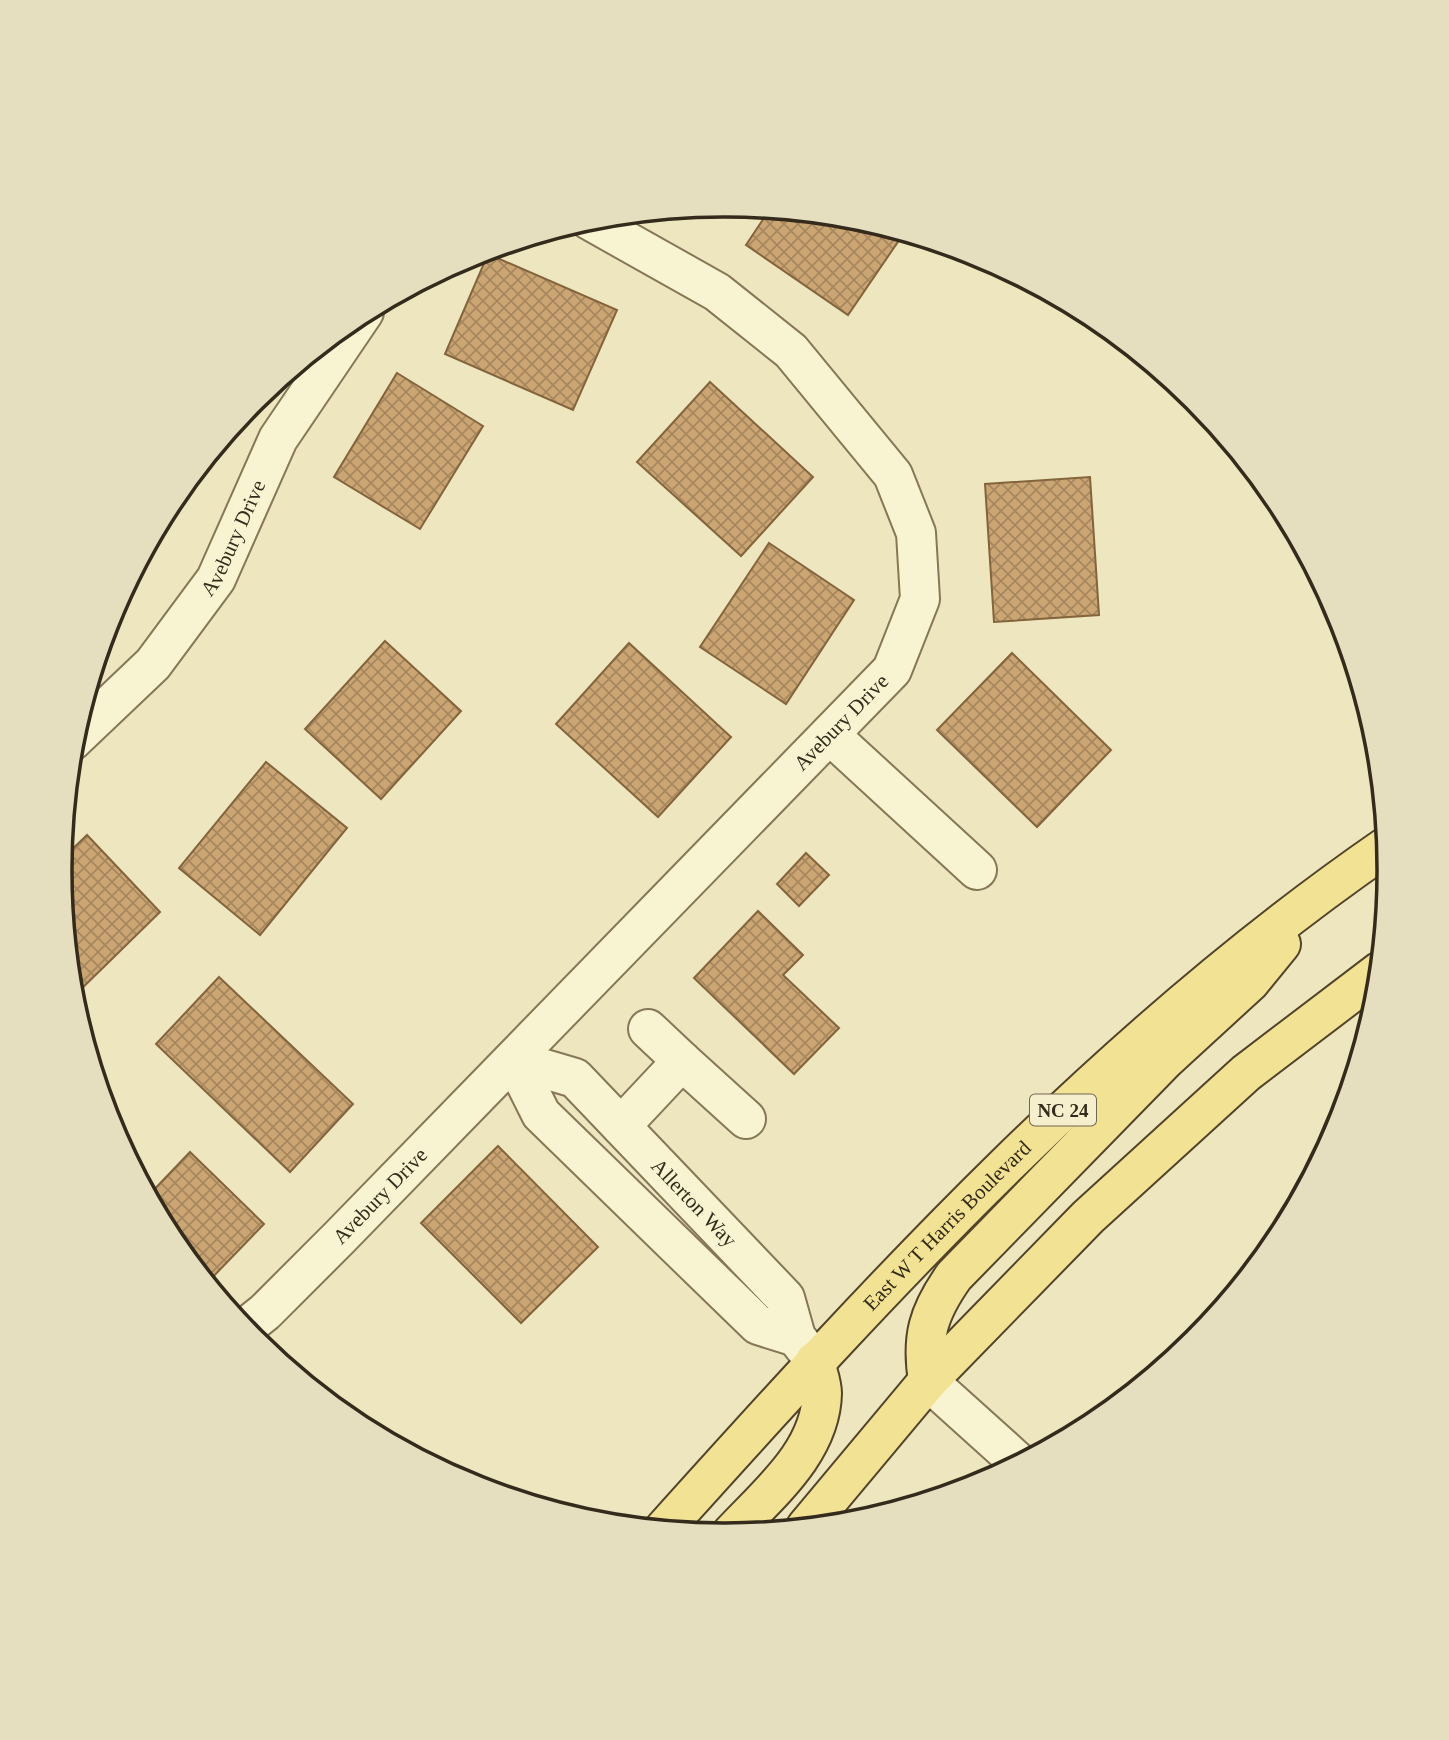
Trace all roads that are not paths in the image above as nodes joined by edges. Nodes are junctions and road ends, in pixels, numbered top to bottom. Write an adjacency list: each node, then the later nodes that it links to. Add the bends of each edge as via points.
1 (605, 229): 4 (street, Avebury Drive, via 717,292 791,351 893,475 916,533 920,599 892,670)
2 (346, 338): 3 (street, Avebury Drive, via 278,439 216,579 153,664)
3 (88, 726)
4 (830, 735): 6 (street); 10 (street, Avebury Drive)
5 (1377, 853): 7 (main road, East W T Harris Boulevard / NC 24)
6 (976, 870)
7 (1334, 883): 15 (main road, East W T Harris Boulevard / NC 24, via 1145,1034 1028,1141 892,1279); 16 (main road, via 1250,982 1165,1060 954,1276 930,1315 924,1354)
8 (1368, 980): 16 (main road, via 1246,1073 1160,1149)
9 (648, 1029): 11 (street)
10 (514, 1060): 13 (street, Allerton Way, via 575,1078); 14 (street, Avebury Drive); 15 (street, Allerton Way, via 541,1114 758,1325)
11 (682, 1060): 12 (street); 13 (street)
12 (746, 1119)
13 (621, 1126): 15 (street, Allerton Way, via 785,1298)
14 (253, 1321)
15 (805, 1349): 19 (main road, East W T Harris Boulevard / NC 24); 20 (main road, via 822,1391 816,1428 789,1471)
16 (928, 1381): 17 (street); 18 (main road)
17 (1011, 1456)
18 (815, 1516)
19 (671, 1520)
20 (743, 1522)

